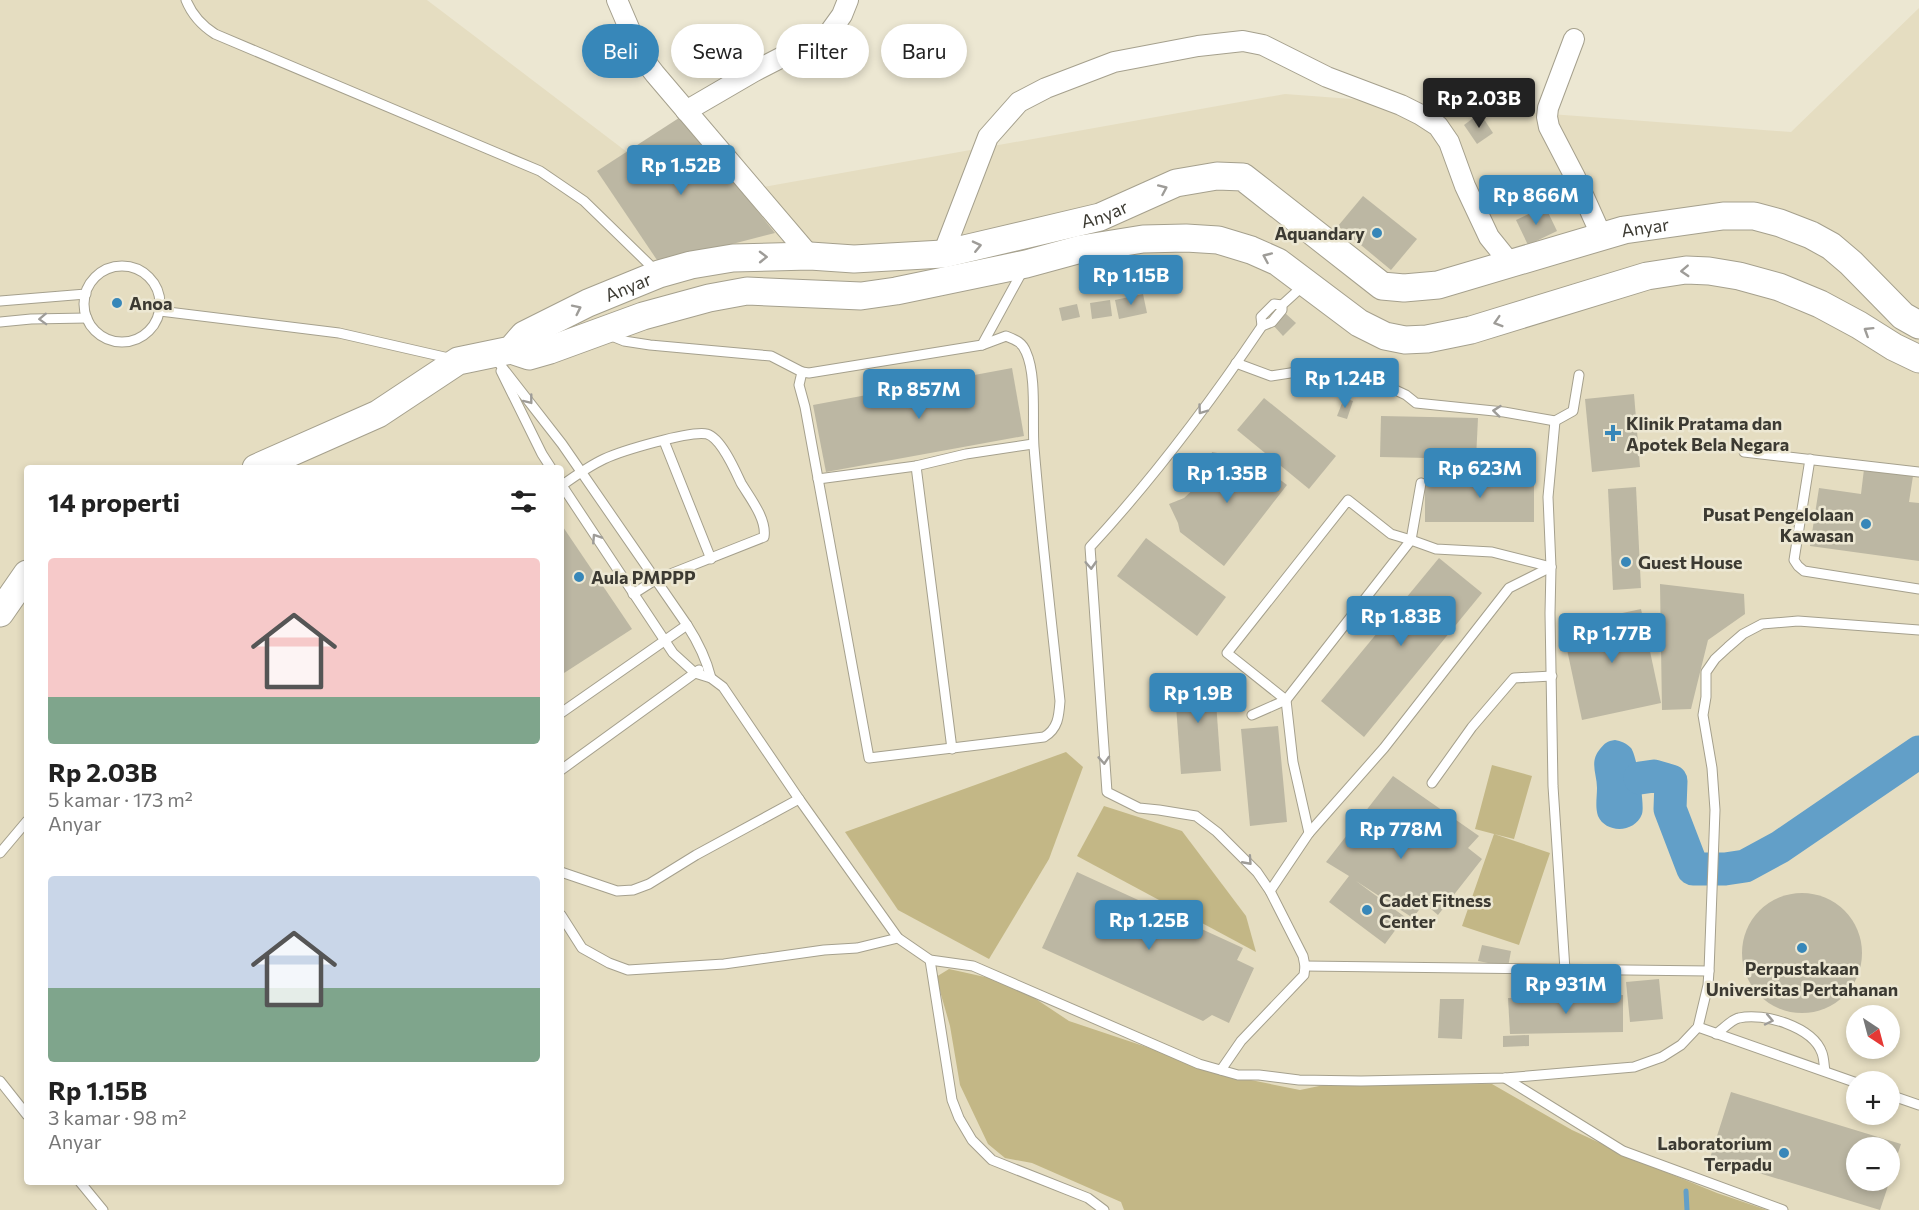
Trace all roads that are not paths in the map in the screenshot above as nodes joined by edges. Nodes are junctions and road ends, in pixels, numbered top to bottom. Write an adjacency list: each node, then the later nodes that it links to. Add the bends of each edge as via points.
1 (186, 0): 12 (lane, via 201,25 215,34 540,171 584,201)
2 (617, 0): 5 (street, via 641,56)
3 (848, 0): 5 (street, via 829,33)
4 (1574, 39): 6 (street, via 1547,117)
5 (686, 111): 9 (street)
6 (1602, 237): 11 (street, Anyar); 19 (street, Anyar, via 1624,230 1723,216 1754,216 1780,223 1831,246 1903,316)
7 (1334, 248): 8 (street, Anyar, one-way to 7, via 1100,217 1176,183 1217,176 1243,177); 11 (street, Anyar, via 1382,286 1438,285); 13 (street)
8 (944, 254): 9 (street, Anyar, via 854,260); 11 (street, via 988,137 1019,102 1114,62 1244,41 1263,45 1327,77 1401,105 1438,126 1449,142 1489,237)
9 (810, 256): 12 (street, Anyar, one-way to 9, via 733,258)
10 (1026, 264): 13 (street, Anyar, one-way to 10, via 1278,262 1218,240 1143,239 1081,249); 20 (street, Anyar, via 861,296 747,291 643,316); 21 (lane)
11 (1510, 264)
12 (659, 274): 22 (street, Anyar, one-way to 12, via 524,335)
13 (1307, 283): 23 (street, Anyar, one-way to 13, via 1809,300 1739,276 1709,271 1647,276 1471,330 1405,340 1385,336 1359,323); 25 (lane, via 1282,304 1272,322 1262,326)
14 (86, 294): 15 (lane); 16 (lane, via 100,273 125,266 148,276 156,286); 17 (lane)
15 (0, 301)
16 (160, 311): 17 (lane, via 145,334 118,342 94,330); 24 (lane, via 339,333)
17 (87, 318): 18 (lane, one-way to 18)
18 (0, 322)
19 (1919, 325)
20 (601, 332): 22 (street, Anyar, via 550,350); 26 (lane, via 624,341 771,356)
21 (982, 345): 26 (lane, via 809,374); 30 (lane, via 1006,336 1020,342 1027,353)
22 (511, 353): 24 (street, Anyar); 34 (lane, via 542,454); 37 (lane, one-way to 37)
23 (1919, 359)
24 (458, 361): 33 (street, Anyar, via 378,414)
25 (1236, 363): 28 (lane, one-way to 25, via 1416,403 1342,365 1271,376); 68 (lane, one-way to 68, via 1131,503 1090,547 1093,602 1107,792 1139,808 1196,816 1240,854)
26 (802, 372): 38 (lane, via 799,385)
27 (1579, 375): 28 (lane, via 1573,411)
28 (1555, 421): 44 (lane, via 1548,497)
29 (664, 441): 37 (lane, via 602,460); 43 (lane); 43 (lane, via 687,434 708,434 724,452 760,516 764,537)
30 (1034, 444): 35 (lane); 60 (lane, via 1059,717 1055,728 1044,737)
31 (1744, 452): 32 (lane)
32 (1810, 459): 36 (lane); 47 (lane, via 1794,560 1798,566 1804,571)
33 (263, 465)
34 (549, 465)
35 (916, 466): 38 (lane); 60 (lane)
36 (1919, 472)
37 (581, 473): 39 (lane); 46 (lane)
38 (818, 479): 60 (lane, via 869,758)
39 (564, 483)
40 (1421, 483): 42 (lane)
41 (564, 490): 48 (lane, one-way to 41)
42 (1411, 540): 44 (lane, via 1436,549 1492,552); 57 (lane); 57 (lane, via 1391,534 1348,500 1227,653)
43 (711, 559): 46 (lane)
44 (1551, 567): 55 (lane); 65 (lane, via 1509,588 1384,748)
45 (24, 578): 49 (street)
46 (655, 580): 48 (lane); 50 (lane)
47 (1919, 589)
48 (633, 594): 52 (lane)
49 (0, 613)
50 (687, 625): 52 (lane); 53 (lane)
51 (1919, 630): 74 (lane, via 1798,621 1762,624 1743,634 1706,672 1703,714 1715,810)
52 (664, 641): 54 (lane); 58 (lane)
53 (708, 663): 54 (lane); 56 (lane)
54 (695, 673): 56 (lane); 61 (lane)
55 (1552, 676): 62 (lane, via 1514,678); 73 (lane, via 1553,786)
56 (711, 678): 63 (lane, via 723,687)
57 (1286, 700): 59 (lane); 65 (lane, via 1293,762)
58 (564, 711)
59 (1252, 715)
60 (952, 749)
61 (564, 768)
62 (1432, 783)
63 (799, 799): 67 (lane, via 633,891 617,891); 70 (lane)
64 (24, 825): 66 (lane)
65 (1309, 833): 68 (lane)
66 (0, 854)
67 (564, 873)
68 (1270, 891): 72 (lane)
69 (564, 920): 70 (lane, via 582,948 628,970 724,964 856,948)
70 (898, 938): 71 (lane)
71 (930, 960): 77 (lane, via 973,966 1150,1044); 87 (lane, via 952,1100 972,1140 992,1160 1088,1198)
72 (1305, 966): 73 (lane); 77 (lane, via 1304,975 1241,1041)
73 (1565, 970): 74 (lane)
74 (1709, 971): 75 (lane)
75 (1698, 1027): 76 (lane); 79 (lane, via 1662,1057 1634,1067)
76 (1716, 1034): 78 (lane); 78 (lane, one-way to 78, via 1738,1018 1767,1017 1798,1028 1810,1038 1821,1051)
77 (1221, 1070): 79 (lane, via 1299,1080)
78 (1825, 1071): 80 (lane)
79 (1505, 1078): 88 (lane, via 1623,1151)
80 (1846, 1079)
81 (0, 1081): 84 (lane)
82 (1900, 1099): 83 (lane)
83 (1919, 1106)
84 (24, 1111)
85 (82, 1185): 86 (lane)
86 (103, 1210)
87 (1104, 1210)
88 (1783, 1210)

